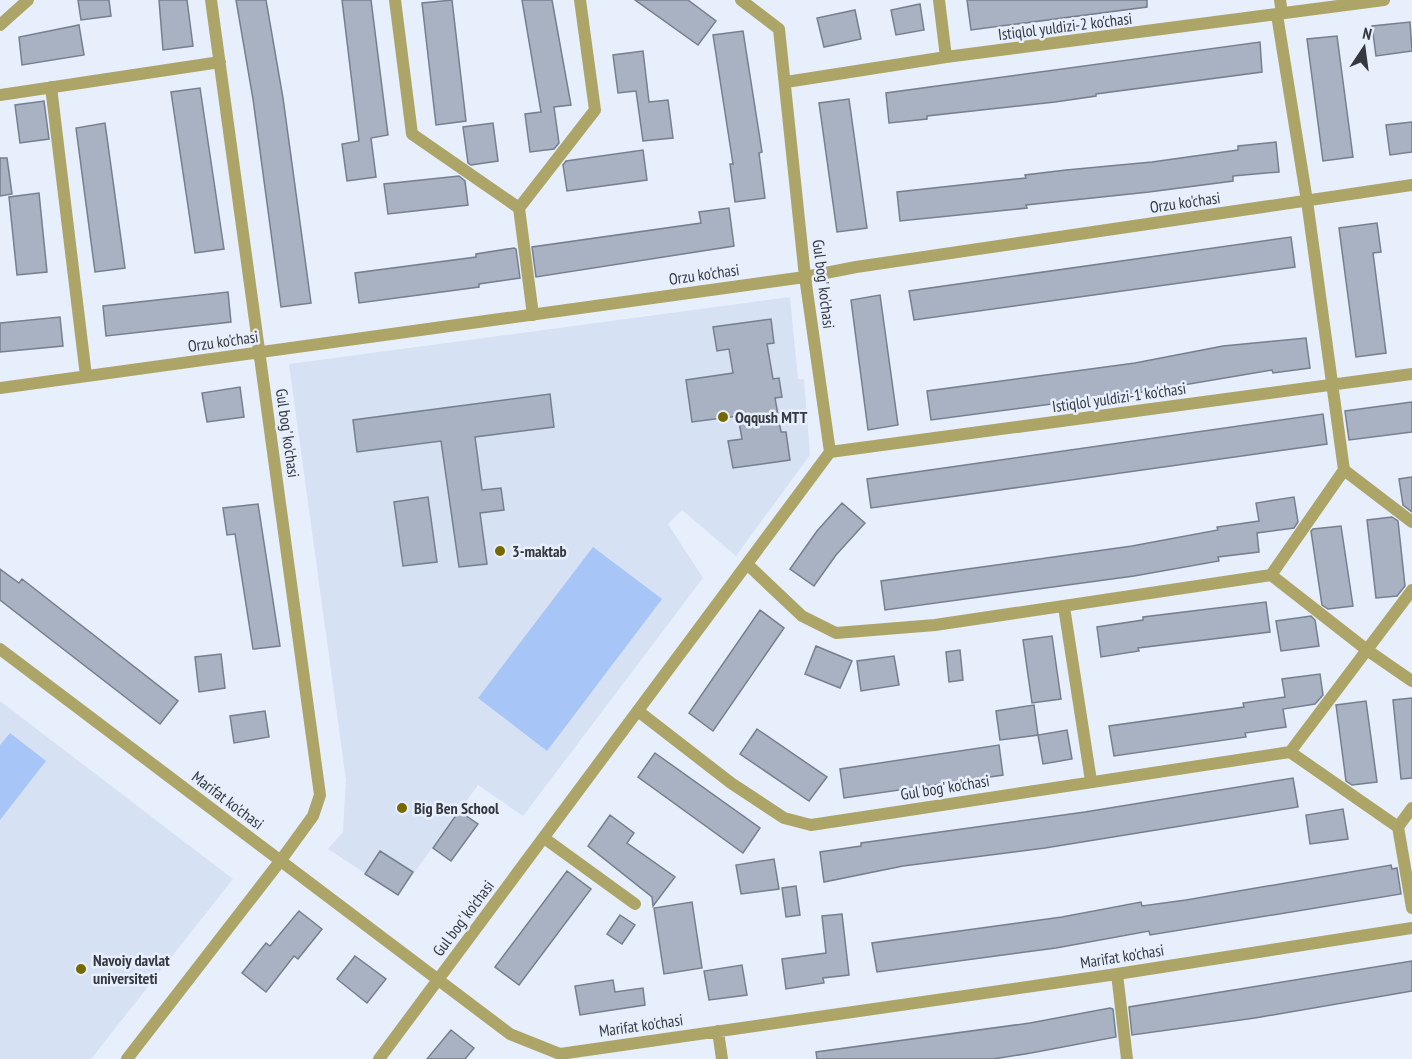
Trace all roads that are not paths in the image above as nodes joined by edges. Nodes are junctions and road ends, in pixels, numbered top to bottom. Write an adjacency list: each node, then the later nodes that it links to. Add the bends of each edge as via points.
1 (28, 0): 10 (street)
2 (211, 0): 12 (street, Gul bog' ko'chasi)
3 (395, 0): 18 (street, via 412,134)
4 (580, 0): 18 (street, via 595,110)
5 (939, 0): 11 (street)
6 (1280, 0): 9 (street)
7 (1384, 0): 9 (street, Istiqlol yuldizi-2 ko'chasi)
8 (743, 1): 13 (street, Gul bog' ko'chasi, via 780,29)
9 (1280, 15): 11 (street, Istiqlol yuldizi-2 ko'chasi); 17 (street)
10 (0, 25)
11 (946, 57): 13 (street, Istiqlol yuldizi-2 ko'chasi)
12 (220, 62): 14 (street); 21 (street, Gul bog' ko'chasi)
13 (786, 82): 19 (street, Gul bog' ko'chasi)
14 (51, 87): 15 (street); 23 (street)
15 (0, 95)
16 (1412, 185): 17 (street, Orzu ko'chasi)
17 (1307, 201): 19 (street, Orzu ko'chasi); 24 (street)
18 (519, 208): 20 (street)
19 (805, 277): 20 (street, Orzu ko'chasi); 26 (street, Gul bog' ko'chasi)
20 (533, 315): 21 (street, Orzu ko'chasi)
21 (261, 352): 23 (street, Orzu ko'chasi); 42 (street, Gul bog' ko'chasi, via 320,795 313,816)
22 (1412, 374): 24 (street, Istiqlol yuldizi-1 ko'chasi)
23 (86, 376): 25 (street, Orzu ko'chasi)
24 (1332, 384): 26 (street, Istiqlol yuldizi-1 ko'chasi); 27 (street)
25 (0, 388)
26 (830, 452): 29 (street, Gul bog' ko'chasi)
27 (1344, 470): 28 (street); 30 (street)
28 (1412, 522)
29 (747, 564): 32 (street, via 802,616 836,633 935,625); 36 (street, Gul bog' ko'chasi)
30 (1271, 574): 32 (street); 34 (street)
31 (1412, 591): 34 (street)
32 (1064, 607): 38 (street)
33 (0, 649): 42 (street, Marifat ko'chasi)
34 (1367, 650): 35 (street); 37 (street)
35 (1412, 681)
36 (639, 711): 38 (street, Gul bog' ko'chasi, via 775,813 811,825); 41 (street, Gul bog' ko'chasi)
37 (1290, 752): 38 (street, Gul bog' ko'chasi); 40 (street)
38 (1092, 781)
39 (1412, 808): 40 (street)
40 (1398, 827): 44 (street)
41 (544, 838): 43 (street); 47 (street, Gul bog' ko'chasi)
42 (280, 860): 47 (street, Marifat ko'chasi); 49 (street, Gul bog' ko'chasi)
43 (635, 904)
44 (1412, 908)
45 (1412, 928): 46 (street, Marifat ko'chasi)
46 (1117, 974): 48 (street, Marifat ko'chasi); 52 (street)
47 (438, 978): 48 (street, Marifat ko'chasi, via 510,1034 560,1054); 50 (street, Gul bog' ko'chasi)
48 (718, 1031): 51 (street)
49 (128, 1059)
50 (379, 1059)
51 (722, 1059)
52 (1127, 1059)

